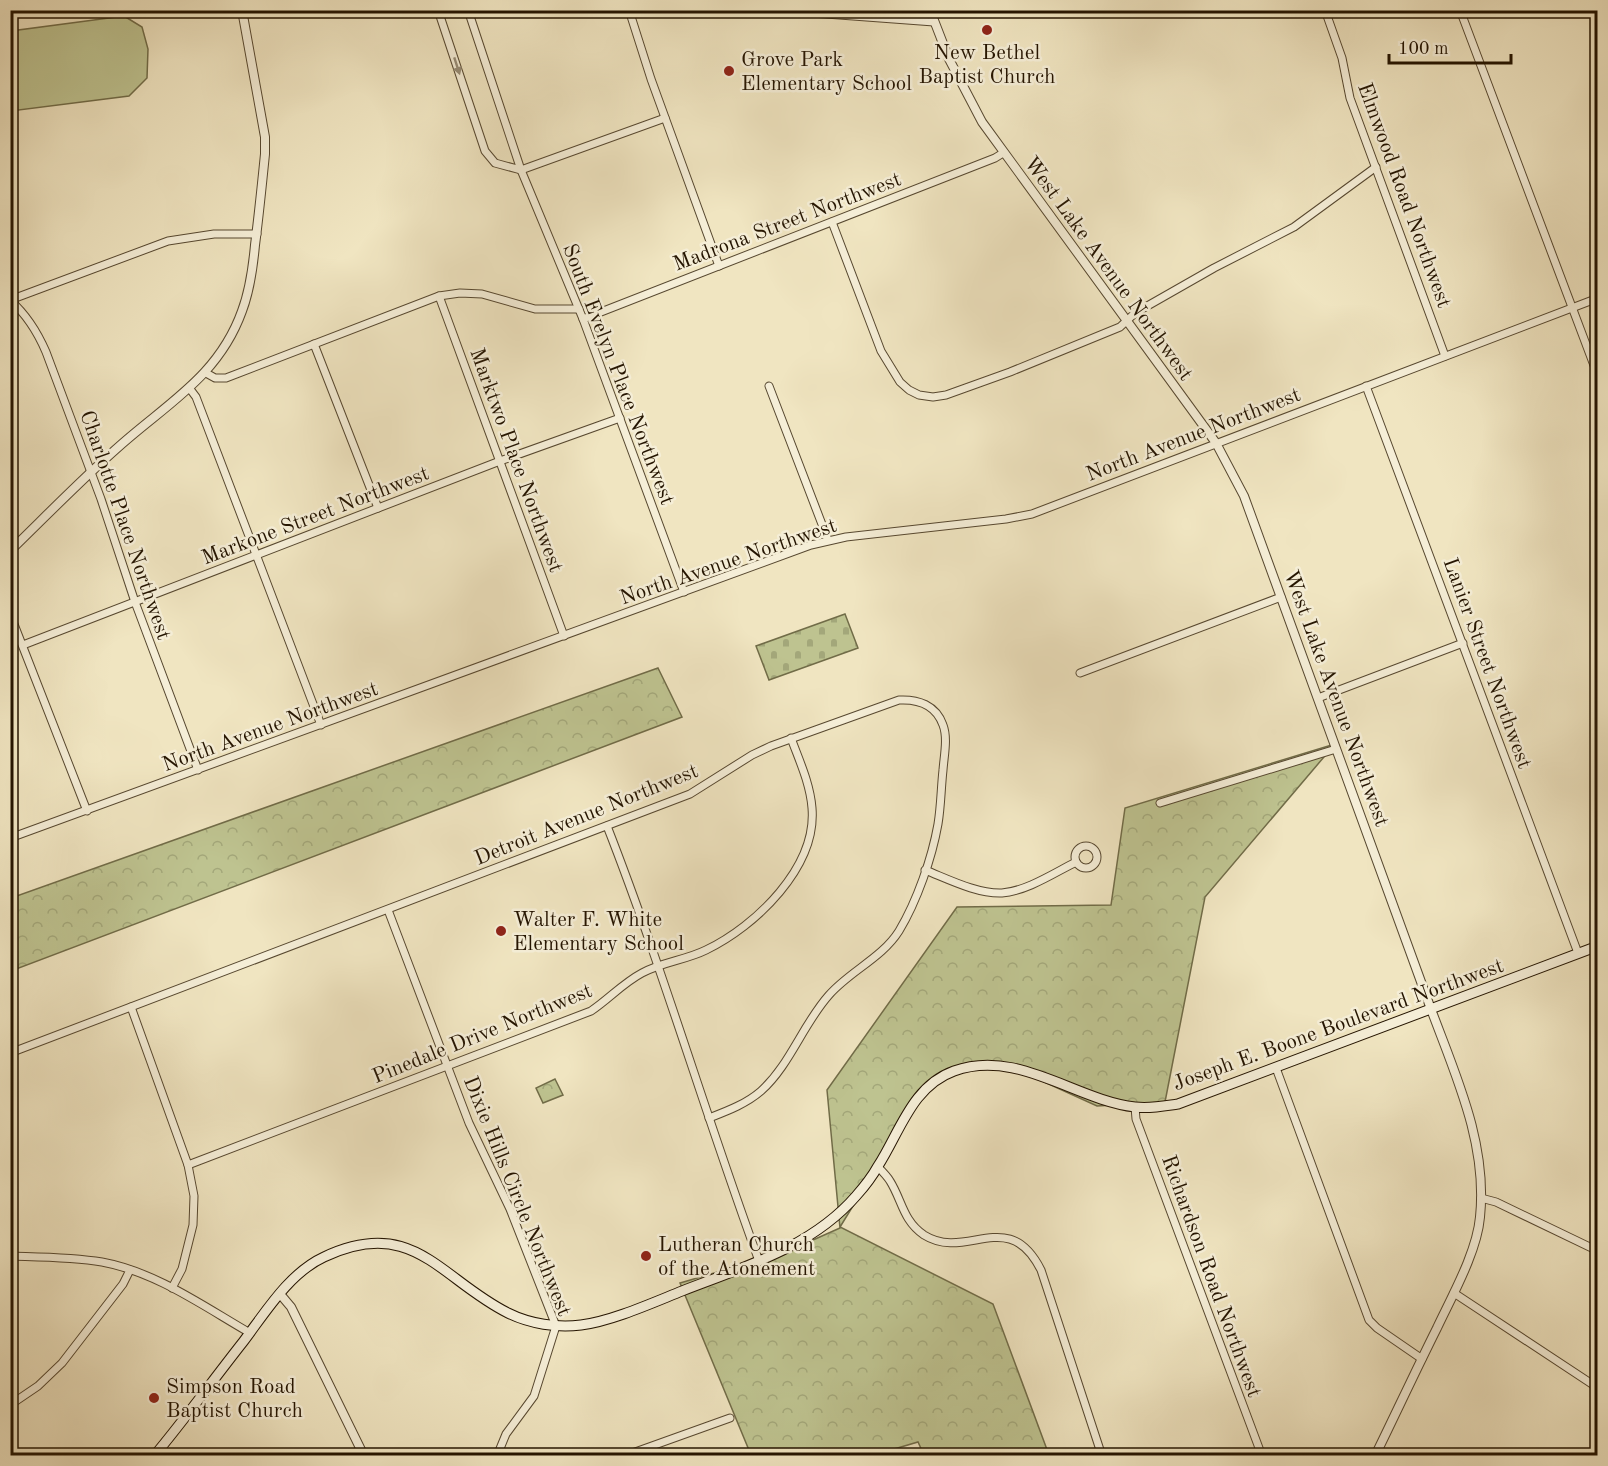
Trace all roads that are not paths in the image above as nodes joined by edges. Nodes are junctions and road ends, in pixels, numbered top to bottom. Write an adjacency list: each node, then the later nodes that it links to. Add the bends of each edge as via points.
1 (242, 10): 15 (street, via 265,137)
2 (438, 10): 13 (street, one-way to 13, via 485,151 495,163)
3 (468, 10): 13 (street, South Evelyn Place Northwest)
4 (629, 10): 10 (street)
5 (772, 10): 9 (street)
6 (930, 10): 9 (street, West Lake Avenue Northwest)
7 (1325, 10): 12 (street, Elmwood Road Northwest, via 1342,58 1350,98)
8 (1460, 10): 20 (street)
9 (934, 22): 11 (street, West Lake Avenue Northwest, via 964,91)
10 (665, 118): 13 (street); 16 (street)
11 (1003, 153): 14 (street, Madrona Street Northwest); 23 (street, West Lake Avenue Northwest)
12 (1376, 167): 23 (street, via 1294,227 1214,268 1135,313); 25 (street, Elmwood Road Northwest)
13 (521, 170): 21 (street, South Evelyn Place Northwest)
14 (832, 222): 16 (street, Madrona Street Northwest); 23 (street, via 881,351 900,382 919,395 946,394 1010,372)
15 (256, 234): 19 (street, via 214,234 168,241); 26 (street, via 251,280 242,311 227,344)
16 (718, 266): 22 (street, Madrona Street Northwest)
17 (439, 296): 21 (street, via 482,294 535,309); 24 (street); 33 (street, Marktwo Place Northwest)
18 (1598, 298): 20 (street, North Avenue Northwest)
19 (11, 300): 34 (street, Charlotte Place Northwest, via 37,332)
20 (1572, 308): 25 (street, North Avenue Northwest); 27 (street)
21 (579, 309): 22 (street, South Evelyn Place Northwest)
22 (583, 319): 31 (street, South Evelyn Place Northwest)
23 (1127, 322): 32 (street, West Lake Avenue Northwest)
24 (314, 344): 26 (street, via 226,378); 35 (street)
25 (1445, 356): 29 (street, North Avenue Northwest)
26 (206, 373): 30 (street)
27 (1598, 376)
28 (769, 386): 36 (street)
29 (1366, 386): 32 (street, North Avenue Northwest); 44 (street, Lanier Street Northwest)
30 (190, 389): 34 (street); 38 (street)
31 (620, 418): 33 (street, Markone Street Northwest); 39 (street, South Evelyn Place Northwest)
32 (1216, 443): 36 (street, North Avenue Northwest, via 1032,514); 40 (street, West Lake Avenue Northwest, via 1244,496)
33 (500, 461): 35 (street, Markone Street Northwest); 43 (street, Marktwo Place Northwest)
34 (91, 471): 37 (street); 41 (street, Charlotte Place Northwest)
35 (378, 508): 38 (street, Markone Street Northwest)
36 (828, 540): 39 (street, North Avenue Northwest)
37 (10, 551)
38 (256, 555): 41 (street, Markone Street Northwest); 48 (street)
39 (684, 592): 43 (street, North Avenue Northwest)
40 (1281, 597): 46 (street); 47 (street, West Lake Avenue Northwest)
41 (135, 602): 45 (street, Markone Street Northwest); 51 (street, Charlotte Place Northwest)
42 (10, 614): 45 (street)
43 (564, 636): 48 (street, North Avenue Northwest)
44 (1463, 643): 47 (street); 60 (street, Lanier Street Northwest)
45 (22, 645): 53 (street)
46 (1080, 673)
47 (1318, 698): 50 (street, West Lake Avenue Northwest)
48 (321, 725): 51 (street, North Avenue Northwest)
49 (791, 738): 54 (street, Detroit Avenue Northwest, via 752,755 690,794); 57 (street, Detroit Avenue Northwest, via 899,700 918,701 934,710 943,724 945,741 938,824); 61 (street, Pinedale Drive Northwest, via 812,808 809,840 798,869 782,890 732,936 705,951)
50 (1336, 749): 52 (street); 63 (street, West Lake Avenue Northwest)
51 (198, 770): 53 (street, North Avenue Northwest)
52 (1160, 803)
53 (87, 811): 55 (street, North Avenue Northwest)
54 (607, 826): 58 (street, Detroit Avenue Northwest); 61 (street)
55 (10, 838)
56 (1076, 862): 57 (street, via 1001,893 982,891)
57 (925, 870): 68 (street, Detroit Avenue Northwest, via 897,934 828,996 772,1080 745,1103)
58 (388, 910): 62 (street, Detroit Avenue Northwest); 65 (street, Dixie Hills Circle Northwest)
59 (1598, 946): 60 (main road, Joseph E. Boone Boulevard Northwest)
60 (1578, 953): 63 (main road, Joseph E. Boone Boulevard Northwest)
61 (658, 966): 65 (street, Pinedale Drive Northwest, via 632,978 591,1011); 68 (street)
62 (130, 1007): 64 (street, Detroit Avenue Northwest); 69 (street)
63 (1431, 1009): 66 (main road, Joseph E. Boone Boulevard Northwest); 71 (street, West Lake Avenue Northwest, via 1468,1111 1478,1156)
64 (10, 1053)
65 (447, 1067): 69 (street, Pinedale Drive Northwest); 79 (street, Dixie Hills Circle Northwest)
66 (1276, 1068): 67 (main road, Joseph E. Boone Boulevard Northwest, via 1179,1104); 81 (street, via 1370,1320)
67 (1135, 1107): 70 (main road, Joseph E. Boone Boulevard Northwest, via 1022,1070 963,1068 939,1078 919,1096); 90 (street, Richardson Road Northwest, via 1136,1119)
68 (709, 1118): 74 (street)
69 (188, 1165): 76 (street, via 194,1196 193,1225 182,1269)
70 (878, 1167): 74 (main road, Joseph E. Boone Boulevard Northwest, via 855,1198 827,1224 795,1245); 89 (street, via 890,1180 908,1220 926,1236 952,1243 1003,1237 1022,1245 1034,1257)
71 (1481, 1198): 72 (street); 77 (street, West Lake Avenue Northwest, via 1476,1238)
72 (1598, 1251)
73 (10, 1256): 75 (street, via 77,1258)
74 (759, 1261): 79 (main road, Joseph E. Boone Boulevard Northwest, via 601,1321)
75 (130, 1270): 76 (street); 83 (street, via 62,1362)
76 (172, 1288): 80 (street)
77 (1454, 1293): 81 (street, West Lake Avenue Northwest); 82 (street)
78 (280, 1294): 79 (main road, Joseph E. Boone Boulevard Northwest, via 321,1258 356,1245 387,1244 429,1258 509,1314 528,1322); 80 (main road, Joseph E. Boone Boulevard Northwest); 86 (street, via 291,1307)
79 (556, 1326): 87 (street, Dixie Hills Circle Northwest, via 534,1396 506,1434)
80 (250, 1333): 85 (main road, Joseph E. Boone Boulevard Northwest)
81 (1422, 1359): 91 (street, West Lake Avenue Northwest)
82 (1598, 1388)
83 (11, 1405)
84 (730, 1418): 88 (street)
85 (154, 1455)
86 (364, 1455)
87 (497, 1455)
88 (624, 1455)
89 (1102, 1455)
90 (1262, 1455)
91 (1375, 1455)

